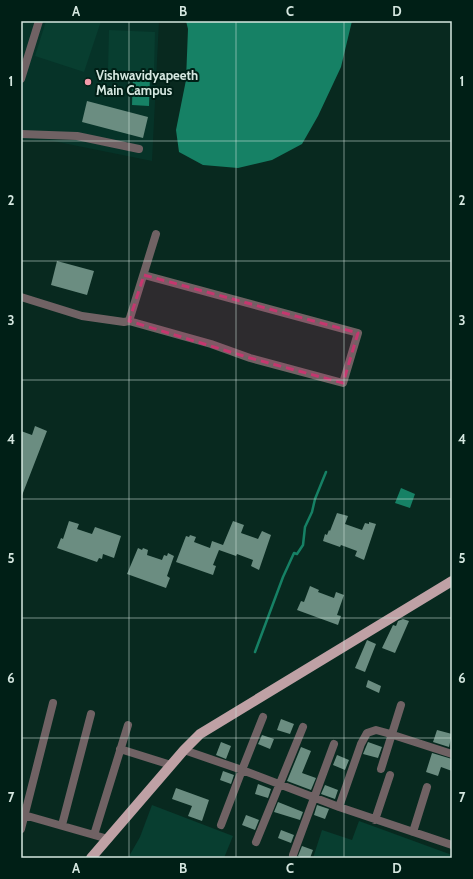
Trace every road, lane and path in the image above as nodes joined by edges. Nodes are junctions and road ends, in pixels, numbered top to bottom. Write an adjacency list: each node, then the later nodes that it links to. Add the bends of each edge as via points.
1 (40, 21): 2 (street)
2 (21, 79)
3 (21, 134): 4 (street, via 76,136)
4 (139, 149)
5 (156, 234): 6 (street)
6 (144, 275): 8 (street); 8 (street, via 358,333 343,383)
7 (21, 298): 8 (street, via 82,316)
8 (129, 321)
9 (452, 581): 19 (main road, via 200,734)
10 (53, 703): 29 (street)
11 (401, 705): 16 (street)
12 (91, 714): 31 (street)
13 (263, 717): 23 (street)
14 (128, 725): 18 (street)
15 (303, 727): 25 (street)
16 (392, 734): 20 (street); 22 (street); 28 (street, via 376,730 367,733)
17 (334, 744): 27 (street)
18 (120, 749): 21 (street); 35 (street)
19 (184, 750): 21 (main road); 23 (street)
20 (452, 754)
21 (171, 765): 36 (main road)
22 (381, 769)
23 (242, 770): 25 (street); 32 (street)
24 (390, 775): 30 (street)
25 (279, 785): 27 (street); 37 (street)
26 (427, 787): 34 (street)
27 (314, 798): 28 (street); 39 (street)
28 (339, 807): 30 (street)
29 (24, 815): 31 (street); 33 (street)
30 (375, 820): 34 (street)
31 (62, 825): 35 (street)
32 (221, 825)
33 (21, 830)
34 (413, 832): 38 (street)
35 (94, 835): 36 (street)
36 (108, 839): 40 (main road)
37 (256, 842)
38 (452, 844)
39 (293, 855)
40 (91, 858)

